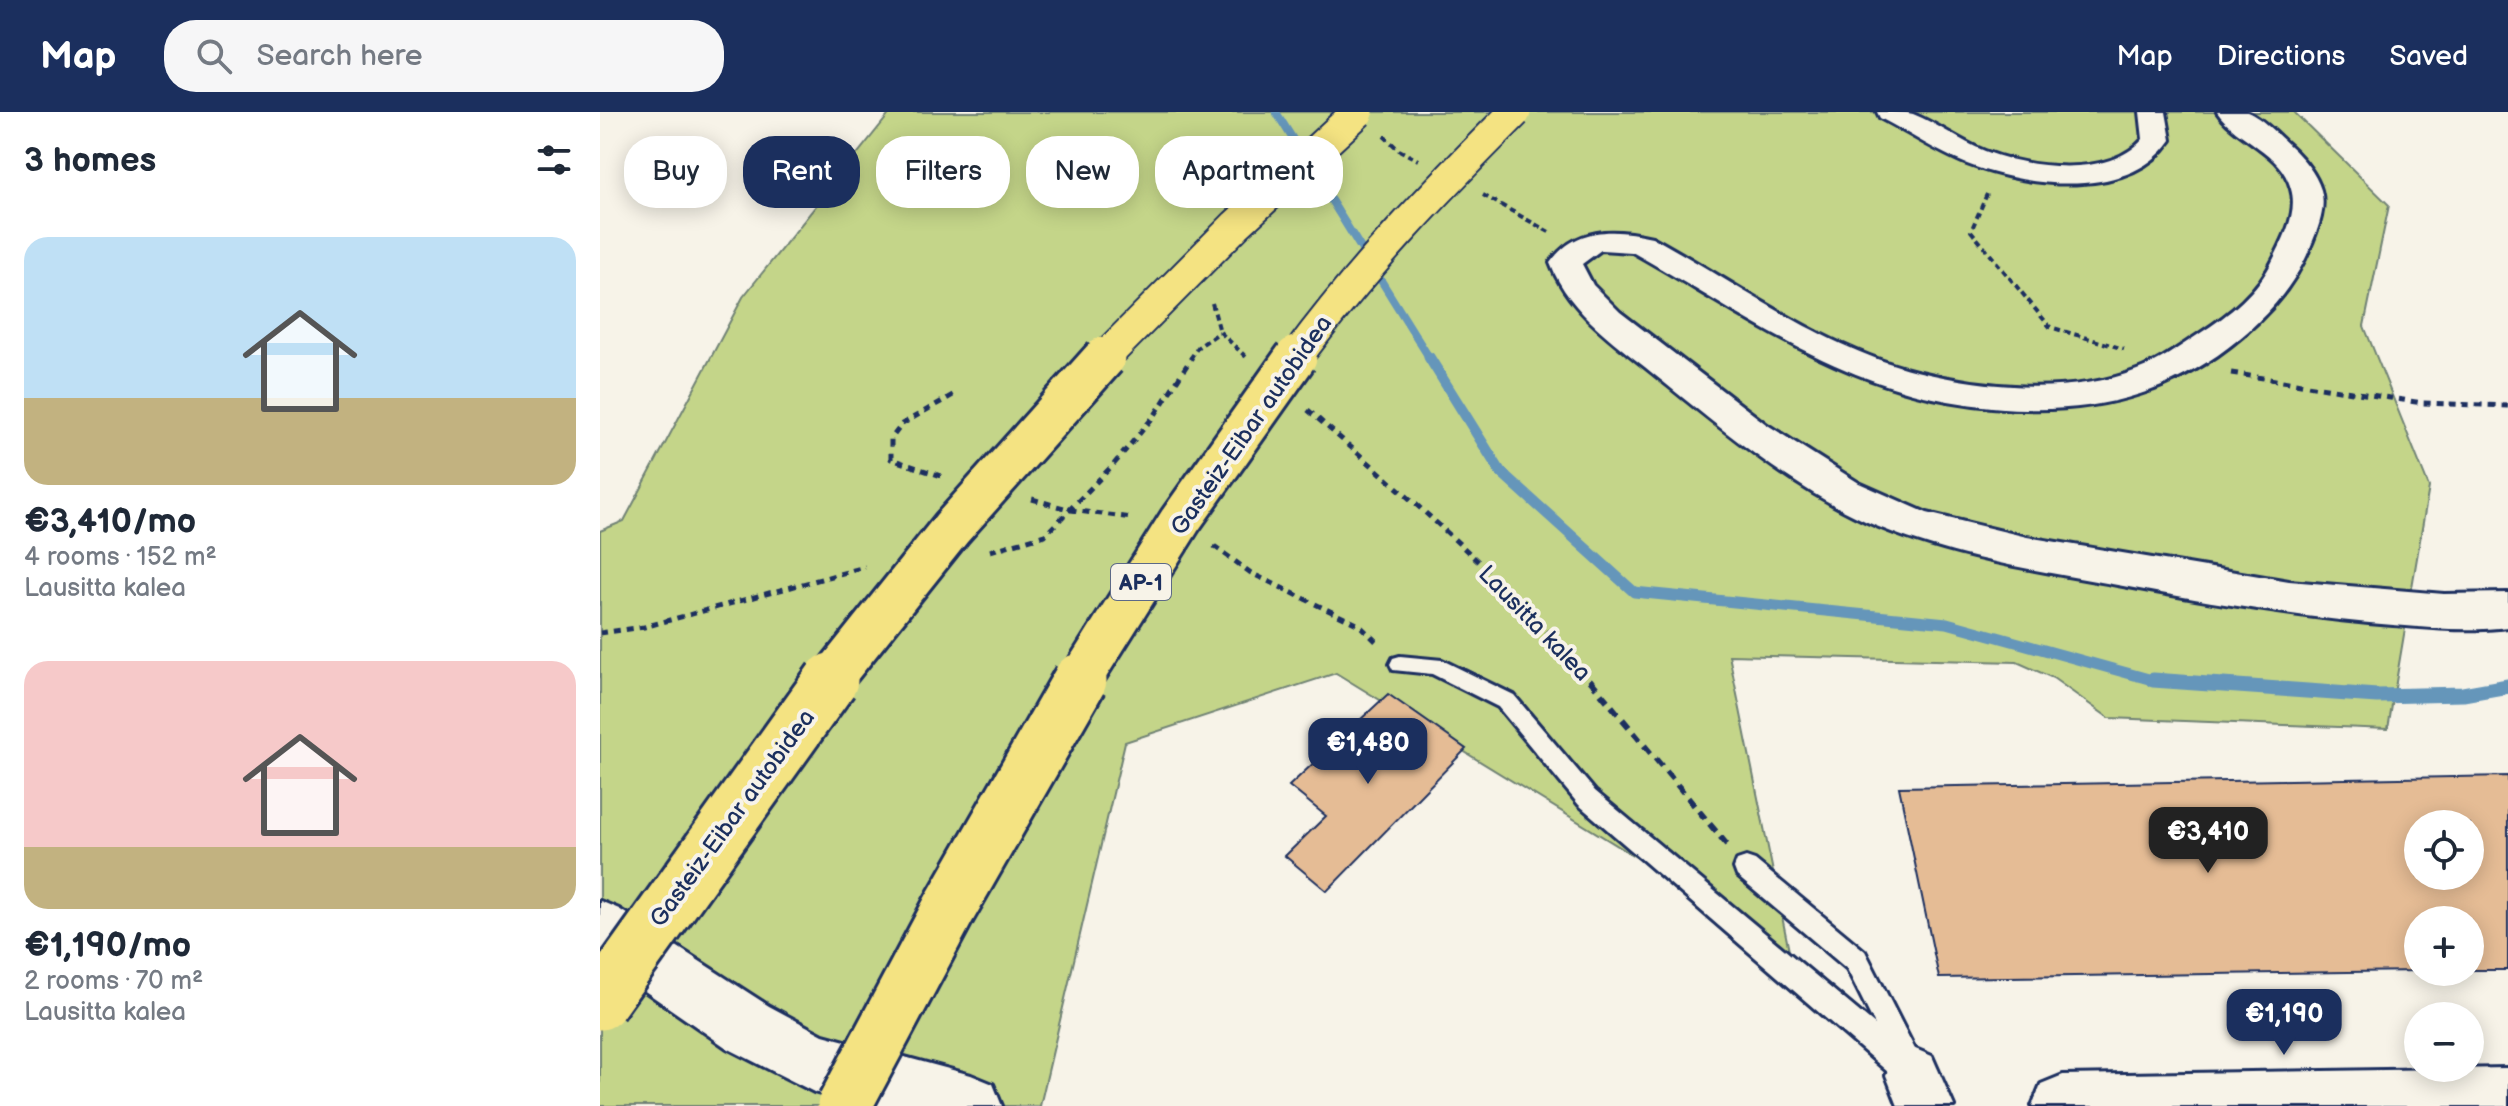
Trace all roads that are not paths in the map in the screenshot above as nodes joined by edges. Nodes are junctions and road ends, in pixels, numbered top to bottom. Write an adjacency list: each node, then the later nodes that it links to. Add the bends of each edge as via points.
1 (1358, 112): 10 (highway, Gasteiz-Eibar autobidea, bridge, via 1114,343 899,592)
2 (1515, 112): 13 (highway, Gasteiz-Eibar autobidea / AP-1, bridge, via 1468,156 1349,289 1195,501 1088,664 905,985)
3 (1890, 112): 4 (street, via 1978,158 2069,173 2109,171 2140,158 2157,140)
4 (2153, 112)
5 (2230, 112): 6 (street, via 2296,168 2306,185 2306,219 2284,275 2227,332 2175,365 2151,379 2096,393 2028,397 1958,390 1878,370 1804,337 1641,244 1596,241 1575,249 1566,263 1579,291 1780,456 1913,525 2209,586 2373,607)
6 (2508, 610)
7 (1400, 664): 11 (lane, via 1435,666 1506,701 1587,798)
8 (1746, 868): 11 (lane, via 1856,960)
9 (600, 928): 14 (street, via 748,1027 814,1062)
10 (600, 1003)
11 (1920, 1090)
12 (2508, 1098): 15 (street)
13 (844, 1106)
14 (971, 1106)
15 (2063, 1106)

